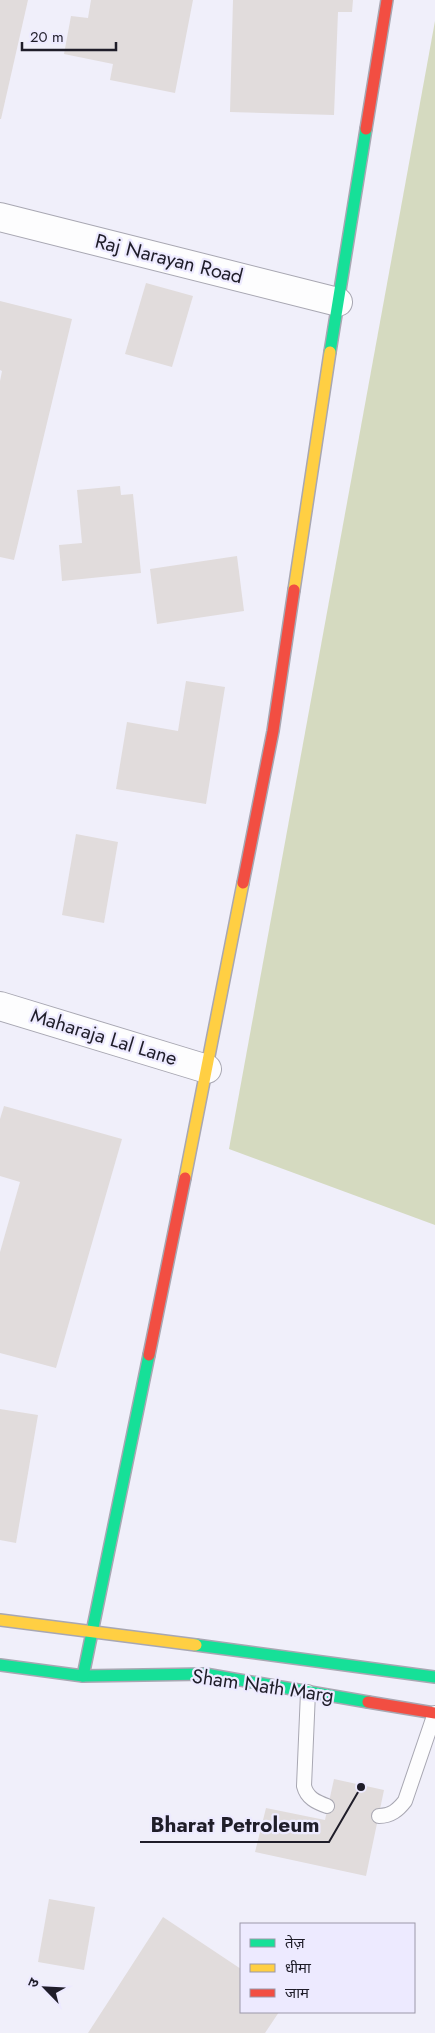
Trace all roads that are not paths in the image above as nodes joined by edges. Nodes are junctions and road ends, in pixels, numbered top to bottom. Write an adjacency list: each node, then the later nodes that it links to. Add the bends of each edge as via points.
1 (388, 0): 3 (main road)
2 (0, 217): 3 (street, Raj Narayan Road)
3 (338, 302): 5 (main road, via 273,731)
4 (0, 1006): 5 (street, Maharaja Lal Lane)
5 (208, 1069): 7 (main road)
6 (0, 1620): 7 (main road, Sham Nath Marg)
7 (93, 1631): 9 (main road); 10 (main road, Sham Nath Marg)
8 (0, 1665): 9 (main road, Sham Nath Marg)
9 (83, 1676): 11 (main road, Sham Nath Marg, via 205,1674)
10 (435, 1676)
11 (308, 1692): 12 (main road, Sham Nath Marg); 13 (lane, via 304,1786 306,1794)
12 (435, 1713): 14 (lane, via 405,1801 390,1815)
13 (327, 1806)
14 (379, 1816)

